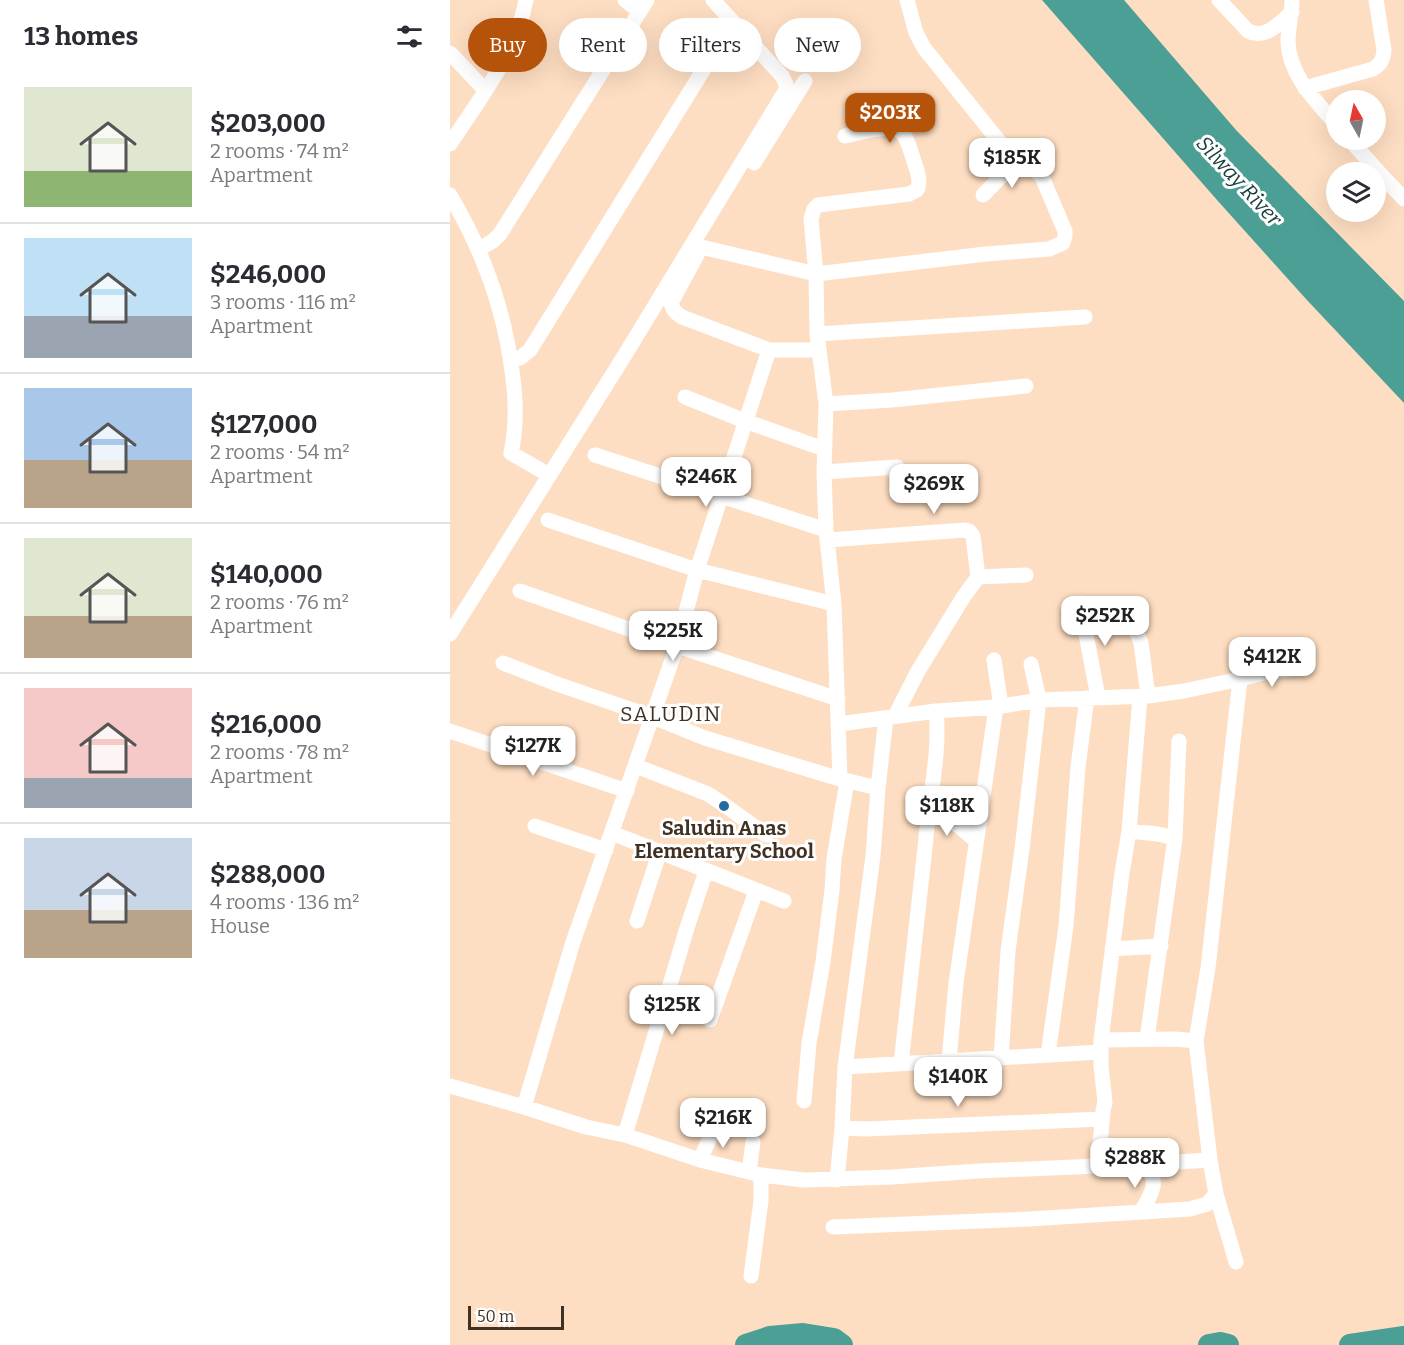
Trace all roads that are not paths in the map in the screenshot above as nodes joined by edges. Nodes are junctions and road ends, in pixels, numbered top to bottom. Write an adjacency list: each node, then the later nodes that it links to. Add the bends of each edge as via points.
1 (526, 0): 15 (street, via 513,43)
2 (625, 0): 7 (street)
3 (713, 0): 9 (street)
4 (907, 0): 20 (street, via 924,48)
5 (1219, 0): 8 (street, via 1253,34 1279,25)
6 (1376, 0): 14 (street, via 1384,51 1380,64)
7 (643, 6): 25 (street, via 500,234)
8 (1292, 6): 14 (street, via 1289,53)
9 (729, 18)
10 (450, 53): 15 (street)
11 (762, 54): 40 (street, via 782,76 786,90)
12 (702, 72): 31 (street, via 530,350)
13 (805, 81): 24 (street)
14 (1305, 88): 16 (street)
15 (485, 90): 18 (street)
16 (1326, 112)
17 (845, 136): 26 (street, via 887,128 900,130 919,175 919,187 909,194 818,205 811,219)
18 (450, 144)
19 (1359, 150): 23 (street)
20 (1017, 160): 22 (street); 26 (street, via 1042,177 1065,231 1065,240 1060,245)
21 (450, 195): 25 (street)
22 (983, 195)
23 (1404, 199)
24 (701, 247): 26 (street); 29 (street, via 671,303 675,313)
25 (479, 249): 31 (street, via 503,319)
26 (816, 274): 28 (street)
27 (1085, 317): 28 (street)
28 (817, 334): 30 (street)
29 (769, 350): 30 (street); 35 (street)
30 (819, 350): 34 (street)
31 (511, 361): 40 (street, via 516,421 511,453)
32 (1026, 386): 34 (street)
33 (685, 398): 35 (street)
34 (826, 404): 36 (street)
35 (745, 421): 36 (street); 41 (street)
36 (824, 449): 39 (street)
37 (595, 455): 41 (street)
38 (897, 467): 39 (street)
39 (824, 472): 43 (street)
40 (549, 475): 51 (street)
41 (721, 496): 43 (street); 44 (street)
42 (548, 520): 44 (street)
43 (827, 535): 46 (street, via 969,531); 49 (street)
44 (698, 570): 49 (street); 53 (street)
45 (1026, 574): 46 (street)
46 (978, 577): 66 (street)
47 (520, 591): 53 (street)
48 (1080, 603): 60 (street)
49 (834, 604): 61 (street)
50 (1127, 607): 59 (street, via 1141,644)
51 (456, 611): 52 (street)
52 (450, 634)
53 (677, 646): 61 (street); 65 (street)
54 (994, 660): 63 (street)
55 (503, 663): 65 (street)
56 (1031, 664): 62 (street)
57 (1296, 668): 58 (street)
58 (1240, 680): 59 (street); 91 (street, via 1208,968)
59 (1144, 697): 60 (street); 76 (street)
60 (1093, 698): 62 (street); 93 (street, via 1078,767 1066,926)
61 (838, 699): 67 (street)
62 (1039, 700): 63 (street); 94 (street, via 1008,951)
63 (999, 706): 64 (street); 80 (street)
64 (936, 711): 66 (street); 74 (street, via 937,748)
65 (653, 717): 70 (street); 71 (street, via 705,738)
66 (891, 717): 67 (street); 72 (street)
67 (839, 724): 71 (street)
68 (450, 731): 73 (street)
69 (1179, 741): 79 (street)
70 (636, 766): 73 (street); 78 (street, via 708,795)
71 (844, 780): 72 (street); 99 (street)
72 (878, 788): 97 (street, via 873,856)
73 (627, 791): 77 (street)
74 (928, 812): 80 (street, via 955,822); 96 (street)
75 (535, 826): 81 (street)
76 (1129, 831): 79 (street); 88 (street)
77 (612, 833): 81 (street); 82 (street)
78 (766, 835)
79 (1175, 838): 87 (street)
80 (976, 841): 95 (street)
81 (606, 850): 100 (street, via 573,942)
82 (660, 851): 83 (street); 86 (street)
83 (706, 871): 84 (street); 104 (street)
84 (756, 891): 85 (street); 89 (street)
85 (784, 901)
86 (637, 921)
87 (1161, 946): 88 (street); 90 (street)
88 (1112, 949): 92 (street)
89 (710, 1020)
90 (1147, 1039): 91 (street); 92 (street)
91 (1196, 1041): 107 (street)
92 (1100, 1046): 93 (street); 101 (street, via 1105,1102)
93 (1048, 1055): 94 (street)
94 (1001, 1058): 95 (street)
95 (949, 1061): 96 (street)
96 (901, 1064): 97 (street)
97 (845, 1067): 103 (street)
98 (450, 1086): 100 (street)
99 (804, 1101)
100 (524, 1107): 104 (street)
101 (1102, 1119): 103 (street); 109 (street)
102 (716, 1124): 106 (street)
103 (842, 1128): 111 (street)
104 (625, 1135): 106 (street)
105 (753, 1142): 110 (street)
106 (700, 1160): 110 (street)
107 (1210, 1160): 108 (street); 112 (street)
108 (1145, 1164): 109 (street); 113 (street, via 1154,1184)
109 (1096, 1166): 111 (street)
110 (755, 1173): 111 (street); 116 (street, via 761,1202)
111 (837, 1180)
112 (1216, 1194): 113 (street, via 1207,1204 1190,1209); 115 (street)
113 (1141, 1212): 114 (street)
114 (833, 1227)
115 (1236, 1262)
116 (751, 1276)

